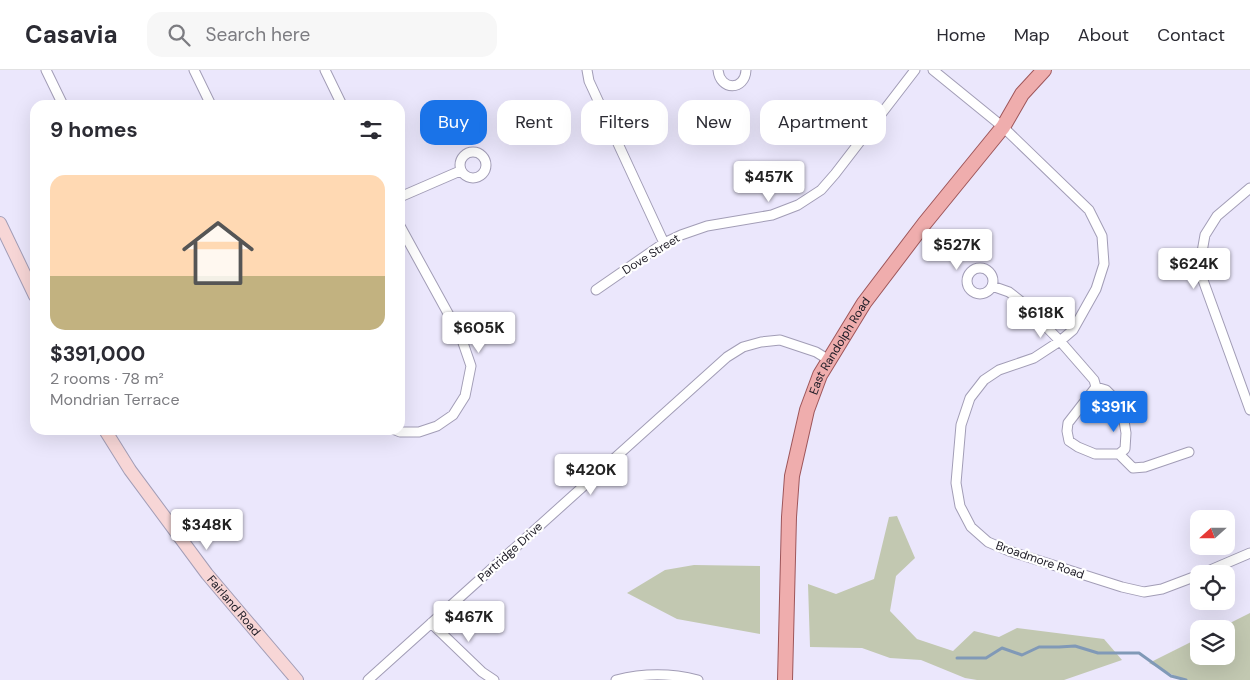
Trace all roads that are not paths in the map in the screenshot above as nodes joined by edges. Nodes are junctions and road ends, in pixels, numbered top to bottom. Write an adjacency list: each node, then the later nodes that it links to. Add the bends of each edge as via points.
1 (46, 70): 10 (street)
2 (194, 70): 11 (street)
3 (587, 70): 19 (street, via 589,81)
4 (718, 70): 5 (street, via 722,82 732,86 742,82)
5 (746, 70)
6 (915, 70): 19 (street, Dove Street, via 821,190 798,205 772,215 707,226)
7 (933, 70): 13 (street, Broadmore Road)
8 (1044, 70): 13 (main road, East Randolph Road, via 1022,94)
9 (328, 71): 12 (street)
10 (61, 100)
11 (209, 100)
12 (340, 100)
13 (1003, 127): 23 (street, Broadmore Road, via 1089,210 1102,236 1104,264 1096,289 1073,330); 24 (main road, East Randolph Road, via 870,295)
14 (460, 171): 16 (street)
15 (1250, 188): 26 (street, via 1217,216 1205,235 1199,268)
16 (405, 195)
17 (0, 223): 20 (main road)
18 (405, 235): 27 (street, via 461,337 471,366 465,396 453,415 437,426 419,432)
19 (664, 243): 22 (street, Dove Street)
20 (30, 286)
21 (992, 286): 23 (street, via 1009,292 1023,303)
22 (596, 290)
23 (1060, 341): 25 (street, via 1094,380); 33 (street, Broadmore Road, via 1034,358 999,370 984,380 970,398 961,425 956,483 960,506 971,528 988,542 1010,551 1122,587 1144,592)
24 (829, 360): 34 (street, Partridge Drive, via 780,340 743,347); 40 (main road, East Randolph Road, via 807,410 792,476)
25 (1096, 387): 30 (street, via 1106,390 1114,399 1124,421 1125,450); 30 (street, via 1068,423 1069,441 1095,454)
26 (1250, 410)
27 (405, 432)
28 (108, 435): 35 (main road, Fairland Road, via 207,574)
29 (1189, 452): 30 (street, via 1133,468)
30 (1119, 454)
31 (1250, 553): 32 (street, Broadmore Road)
32 (1221, 565)
33 (1190, 578)
34 (431, 623): 36 (street, Partridge Drive); 37 (street)
35 (296, 680)
36 (368, 680)
37 (494, 680)
38 (616, 680): 39 (street, via 651,674)
39 (698, 680)
40 (785, 680)

